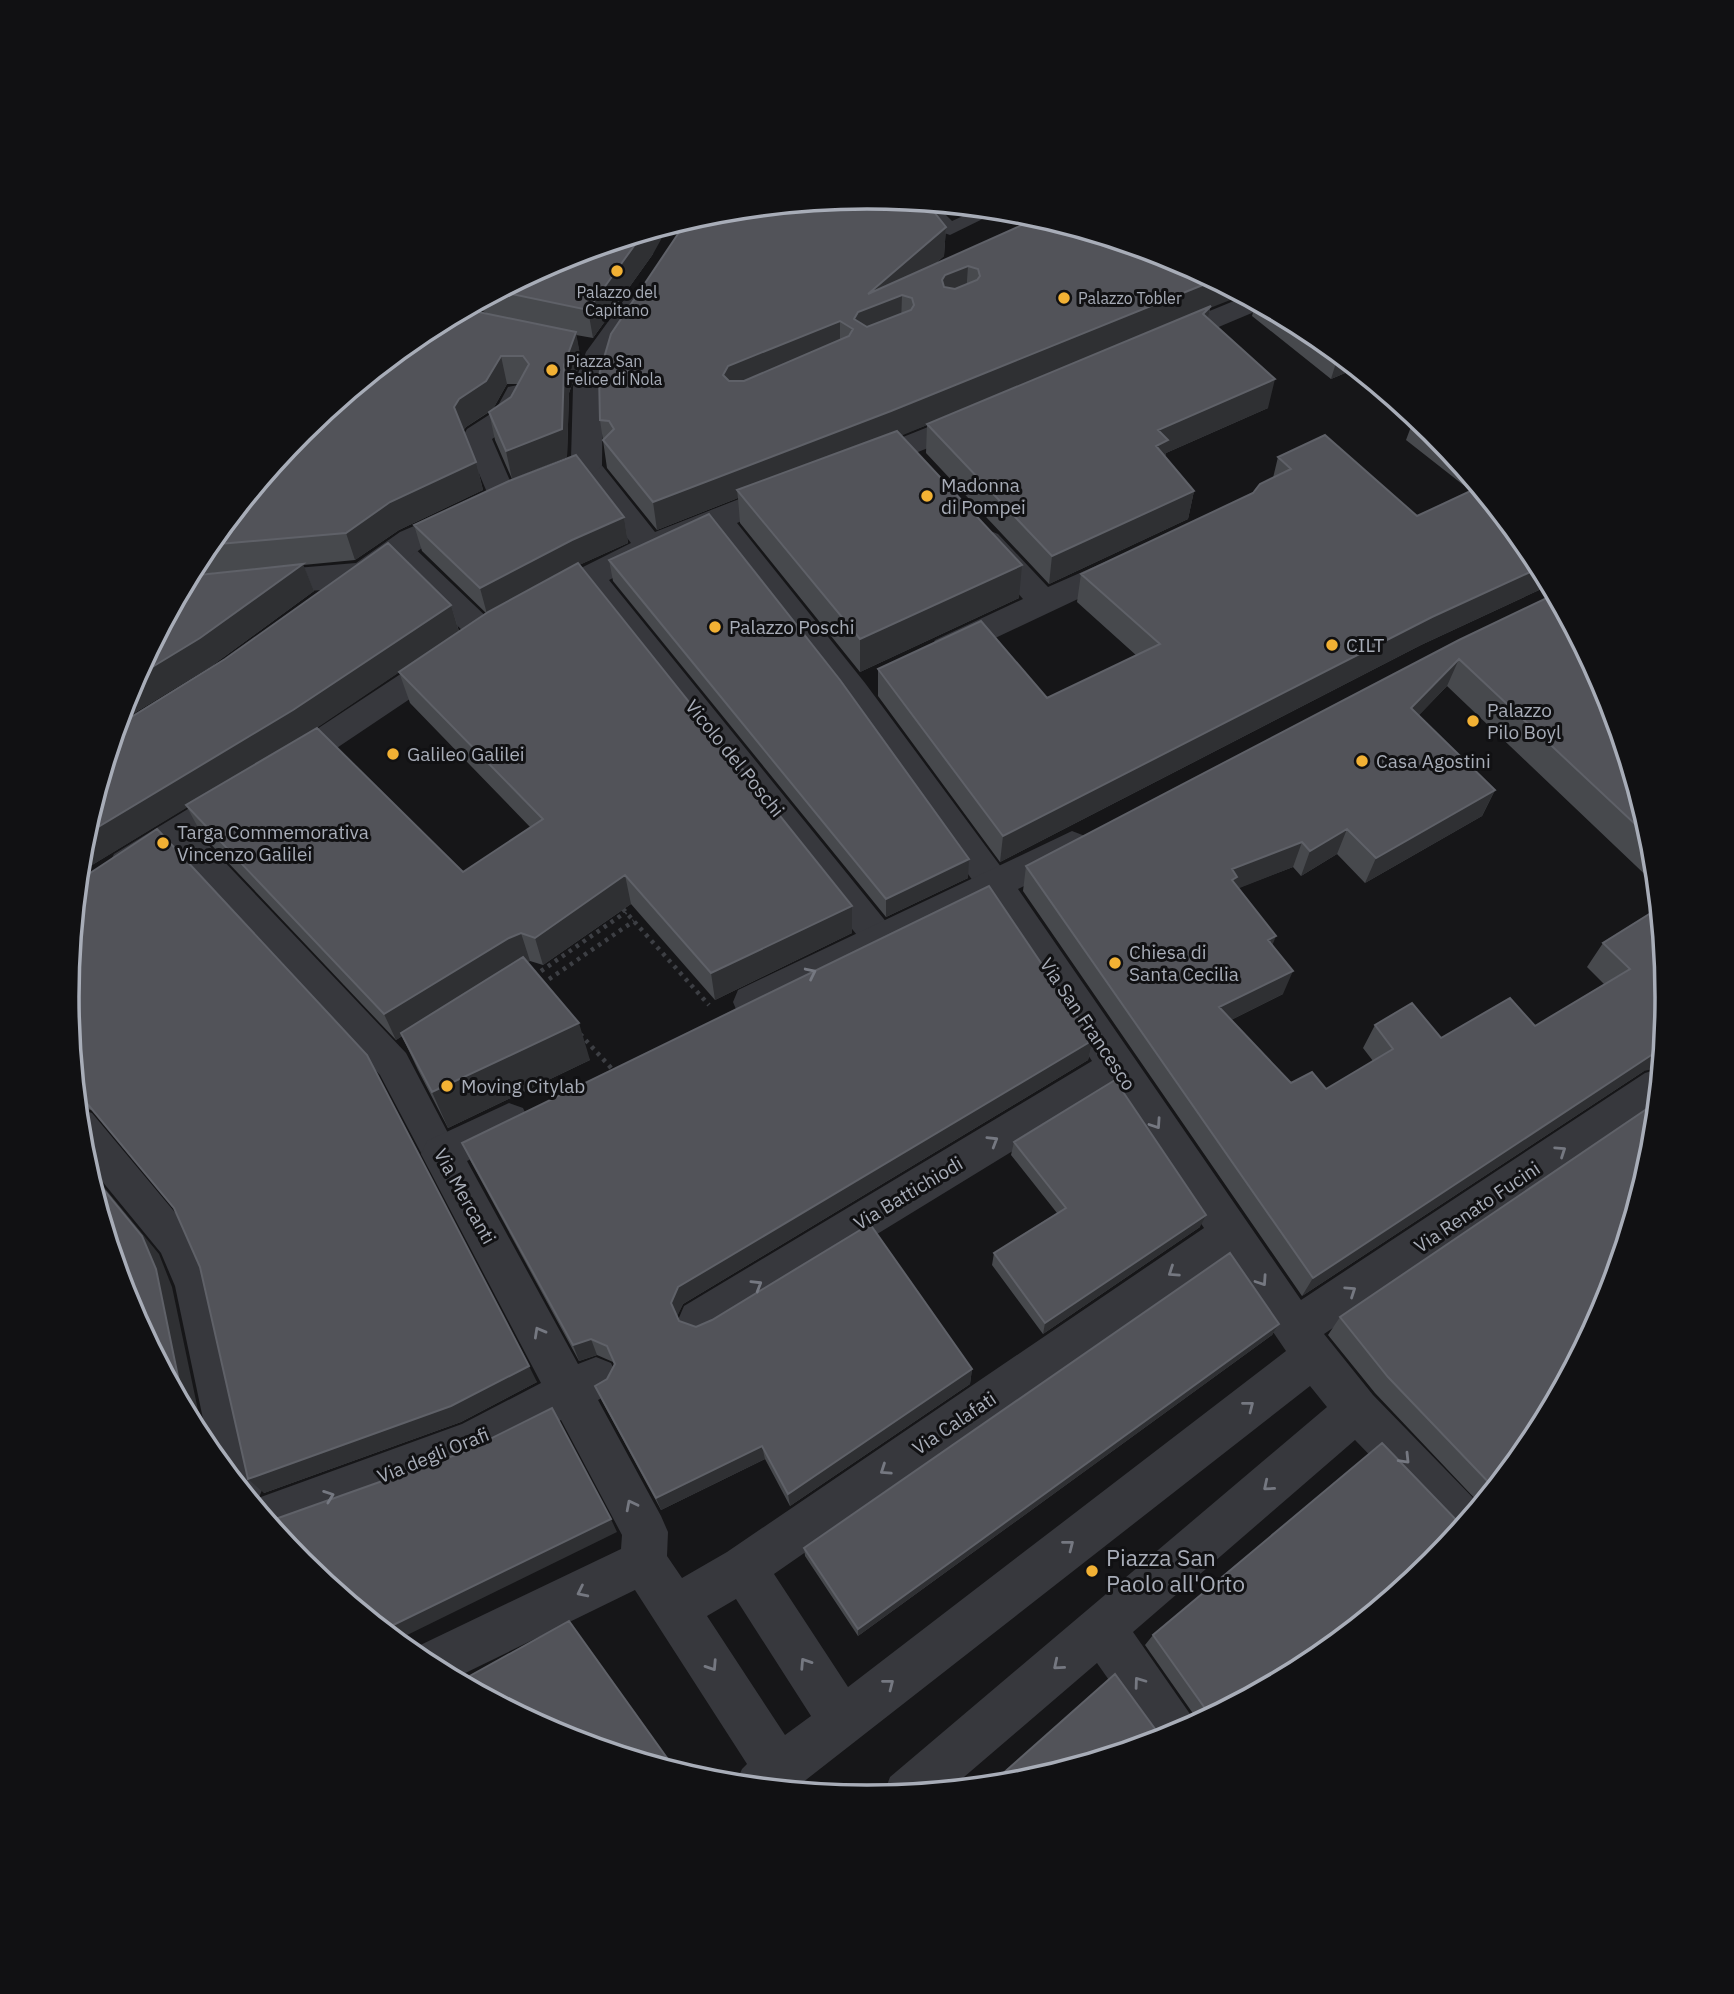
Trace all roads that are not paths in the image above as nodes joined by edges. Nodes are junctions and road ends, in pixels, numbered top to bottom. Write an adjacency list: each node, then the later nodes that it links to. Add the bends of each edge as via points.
1 (932, 211): 2 (lane, via 950,229)
2 (977, 216)
3 (656, 276): 8 (street, via 588,350)
4 (1246, 306): 5 (street)
5 (1142, 349)
6 (518, 394): 11 (street, via 505,417 477,436)
7 (990, 412): 9 (street, via 910,457)
8 (596, 461): 11 (street); 14 (street)
9 (840, 472)
10 (803, 486): 12 (street)
11 (503, 497): 15 (street)
12 (717, 518): 14 (street); 27 (street, Via San Francesco, via 866,685)
13 (972, 524): 20 (street)
14 (650, 546): 18 (street)
15 (397, 549): 17 (street); 22 (street)
16 (1144, 555): 20 (street)
17 (364, 574): 19 (street); 21 (street)
18 (589, 576): 22 (street); 28 (street, Vicolo del Poschi)
19 (194, 588)
20 (1045, 603): 23 (street)
21 (321, 605)
22 (504, 622): 25 (street, via 317,747)
23 (926, 658)
24 (1105, 829): 27 (street)
25 (176, 833): 26 (street); 34 (street, Via Mercanti, via 404,1057)
26 (97, 883)
27 (995, 885): 28 (street); 30 (street, Via San Francesco)
28 (880, 939): 29 (street, one-way to 28)
29 (721, 1017)
30 (1116, 1066): 35 (street, Via San Francesco, one-way to 35); 36 (street, Via Battichiodi, one-way to 30)
31 (1650, 1092): 37 (street, Via Renato Fucini, one-way to 31)
32 (539, 1106): 34 (street)
33 (92, 1141): 40 (street, via 175,1241 194,1286)
34 (441, 1154): 38 (street, Via Mercanti, one-way to 34)
35 (1230, 1234): 37 (street, Via San Francesco, one-way to 37); 44 (street, Via Calafati, one-way to 44)
36 (699, 1320)
37 (1304, 1343): 39 (street, Via San Francesco); 48 (street, one-way to 37)
38 (584, 1385): 41 (street, Via degli Orafi, one-way to 38, via 473,1442); 43 (street, Via Mercanti, one-way to 38, via 645,1532)
39 (1357, 1410): 42 (street, Via San Francesco, one-way to 42); 46 (street, one-way to 46)
40 (234, 1466)
41 (272, 1515)
42 (1460, 1517)
43 (644, 1562): 45 (street); 47 (street, one-way to 47)
44 (743, 1568): 45 (street, Via Calafati); 48 (street, one-way to 44)
45 (675, 1609): 50 (street, one-way to 50)
46 (1101, 1628): 49 (street, one-way to 46); 51 (street, one-way to 51)
47 (441, 1660)
48 (842, 1721): 50 (street)
49 (1170, 1725)
50 (768, 1779)
51 (919, 1784)

